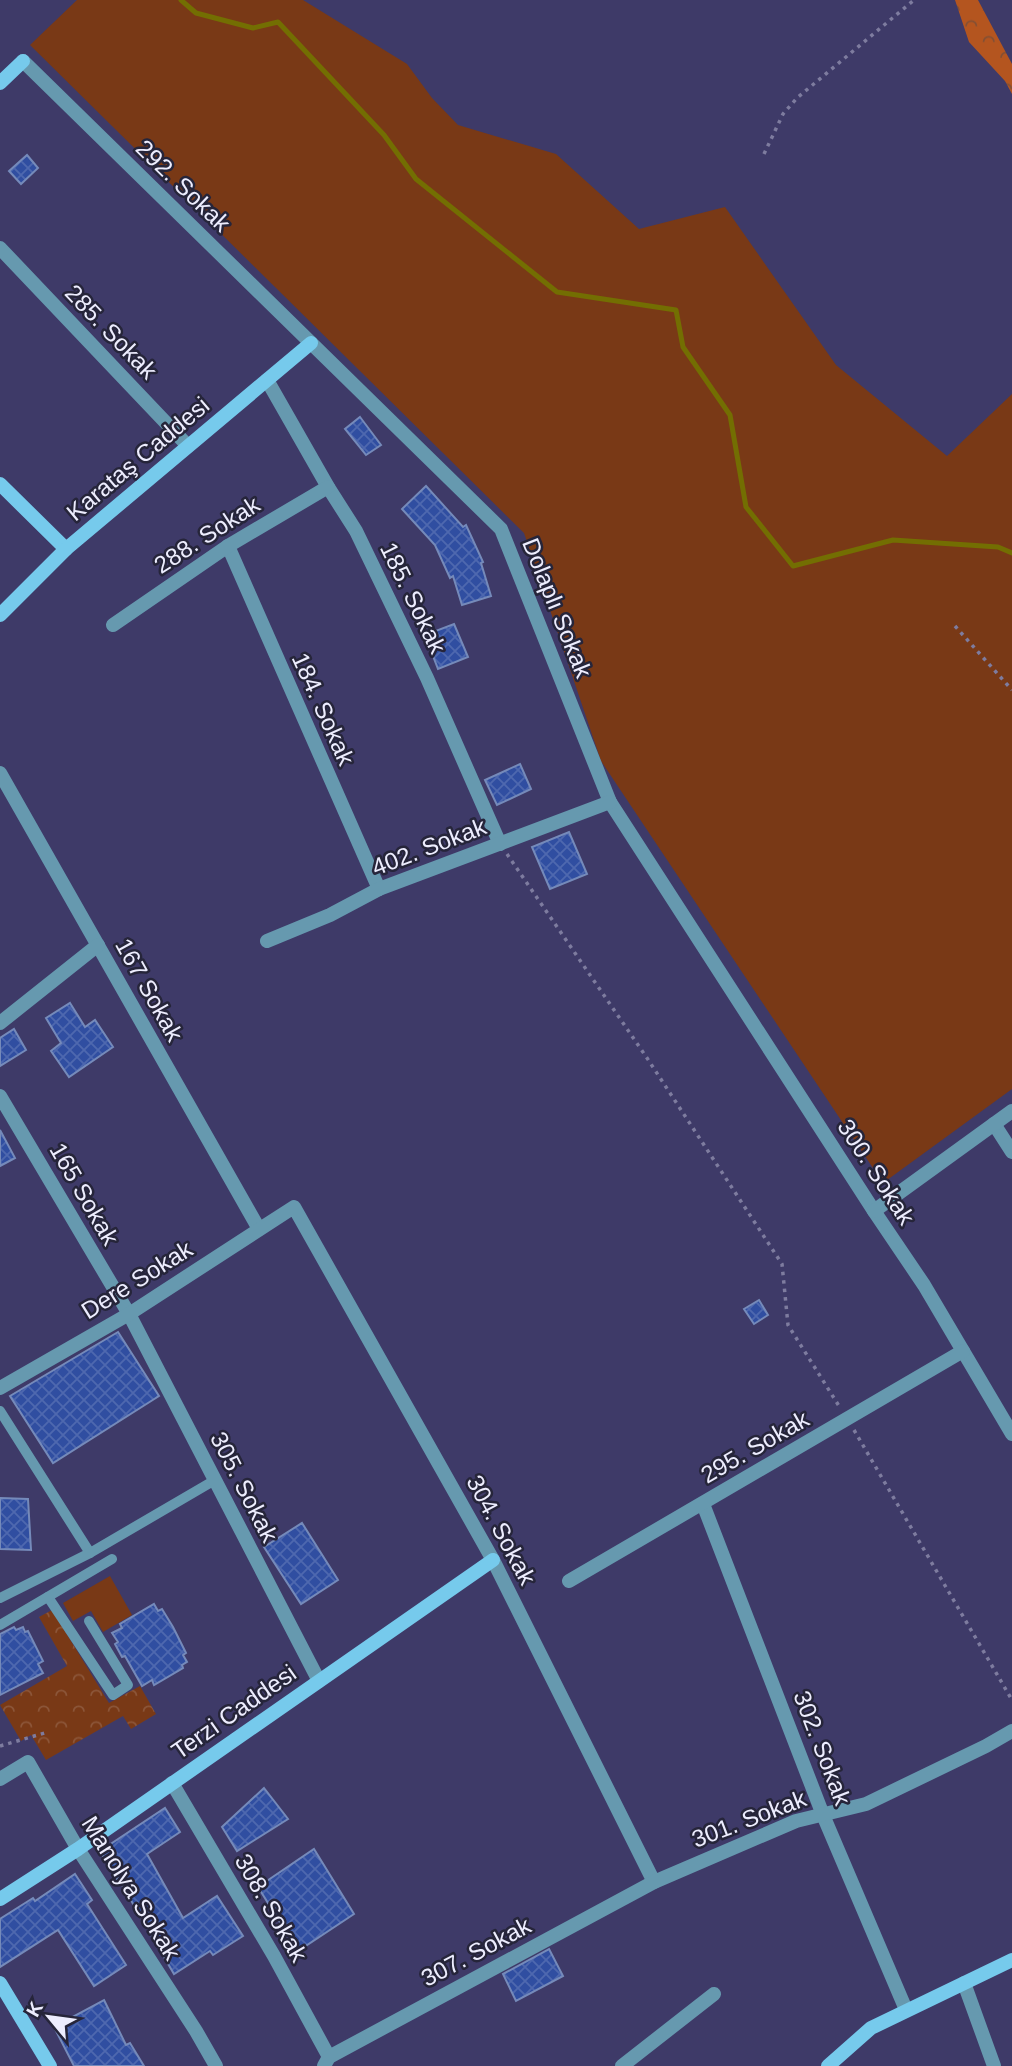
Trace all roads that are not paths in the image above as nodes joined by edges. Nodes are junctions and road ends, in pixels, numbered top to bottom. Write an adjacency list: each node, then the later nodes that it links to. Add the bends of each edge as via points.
1 (0, 83): 3 (street, 292. Sokak, via 23,61)
2 (0, 248): 5 (street, 285. Sokak)
3 (311, 343): 4 (street, Karataş Caddesi); 13 (street, Dolaplı Sokak, via 501,529)
4 (267, 380): 5 (street, Karataş Caddesi); 7 (street, 185. Sokak)
5 (188, 446): 9 (street, Karataş Caddesi)
6 (0, 484): 9 (street)
7 (328, 487): 8 (street, 288. Sokak); 14 (street, 185. Sokak, via 356,531 421,665)
8 (228, 546): 11 (street, 288. Sokak); 15 (street, 184. Sokak)
9 (66, 549): 10 (street, Karataş Caddesi)
10 (0, 614)
11 (113, 625)
12 (0, 773): 18 (street, 167 Sokak)
13 (610, 802): 14 (street, 402. Sokak); 16 (street, Dolaplı Sokak)
14 (500, 844): 15 (street, 402. Sokak)
15 (379, 889): 17 (street, 402. Sokak)
16 (696, 937): 25 (street, 300. Sokak)
17 (267, 941)
18 (98, 945): 19 (street); 26 (street, 167 Sokak)
19 (0, 1023)
20 (0, 1096): 27 (street, 165 Sokak)
21 (1012, 1111): 22 (street)
22 (994, 1124): 23 (street); 25 (street)
23 (1012, 1152)
24 (295, 1207): 26 (street, Dere Sokak); 36 (street, 304. Sokak)
25 (874, 1211): 28 (street, 300. Sokak)
26 (259, 1229): 27 (street, Dere Sokak)
27 (129, 1314): 29 (street, Dere Sokak); 32 (street, 305. Sokak)
28 (962, 1351): 31 (street, 300. Sokak); 33 (street, 295. Sokak)
29 (0, 1388)
30 (0, 1411): 34 (lane)
31 (1012, 1434)
32 (215, 1480): 34 (lane); 42 (street, 305. Sokak)
33 (703, 1504): 37 (street, 295. Sokak); 46 (street, 302. Sokak)
34 (90, 1553): 39 (lane)
35 (112, 1559): 38 (lane)
36 (493, 1560): 42 (street, Terzi Caddesi); 48 (street, 304. Sokak)
37 (569, 1581)
38 (48, 1597): 40 (lane, via 113,1695 128,1685); 41 (lane)
39 (0, 1598)
40 (89, 1621)
41 (0, 1625)
42 (319, 1681): 45 (street, Terzi Caddesi)
43 (1012, 1731): 46 (street, 301. Sokak, via 866,1804)
44 (0, 1779): 47 (street, Manolya Sokak, via 28,1762)
45 (172, 1783): 47 (street, Terzi Caddesi); 55 (street, 308. Sokak, via 274,1956)
46 (823, 1815): 48 (street, 301. Sokak, via 796,1821); 54 (street, 302. Sokak)
47 (78, 1849): 49 (street, Terzi Caddesi); 57 (street, Manolya Sokak)
48 (654, 1882): 55 (street, 307. Sokak)
49 (0, 1899)
50 (1012, 1960): 52 (street)
51 (0, 1983): 56 (street)
52 (964, 1983): 59 (street, via 871,2028); 60 (street)
53 (714, 1994): 58 (street)
54 (904, 2006)
55 (327, 2061)
56 (50, 2066)
57 (216, 2066)
58 (622, 2066)
59 (828, 2066)
60 (994, 2066)

